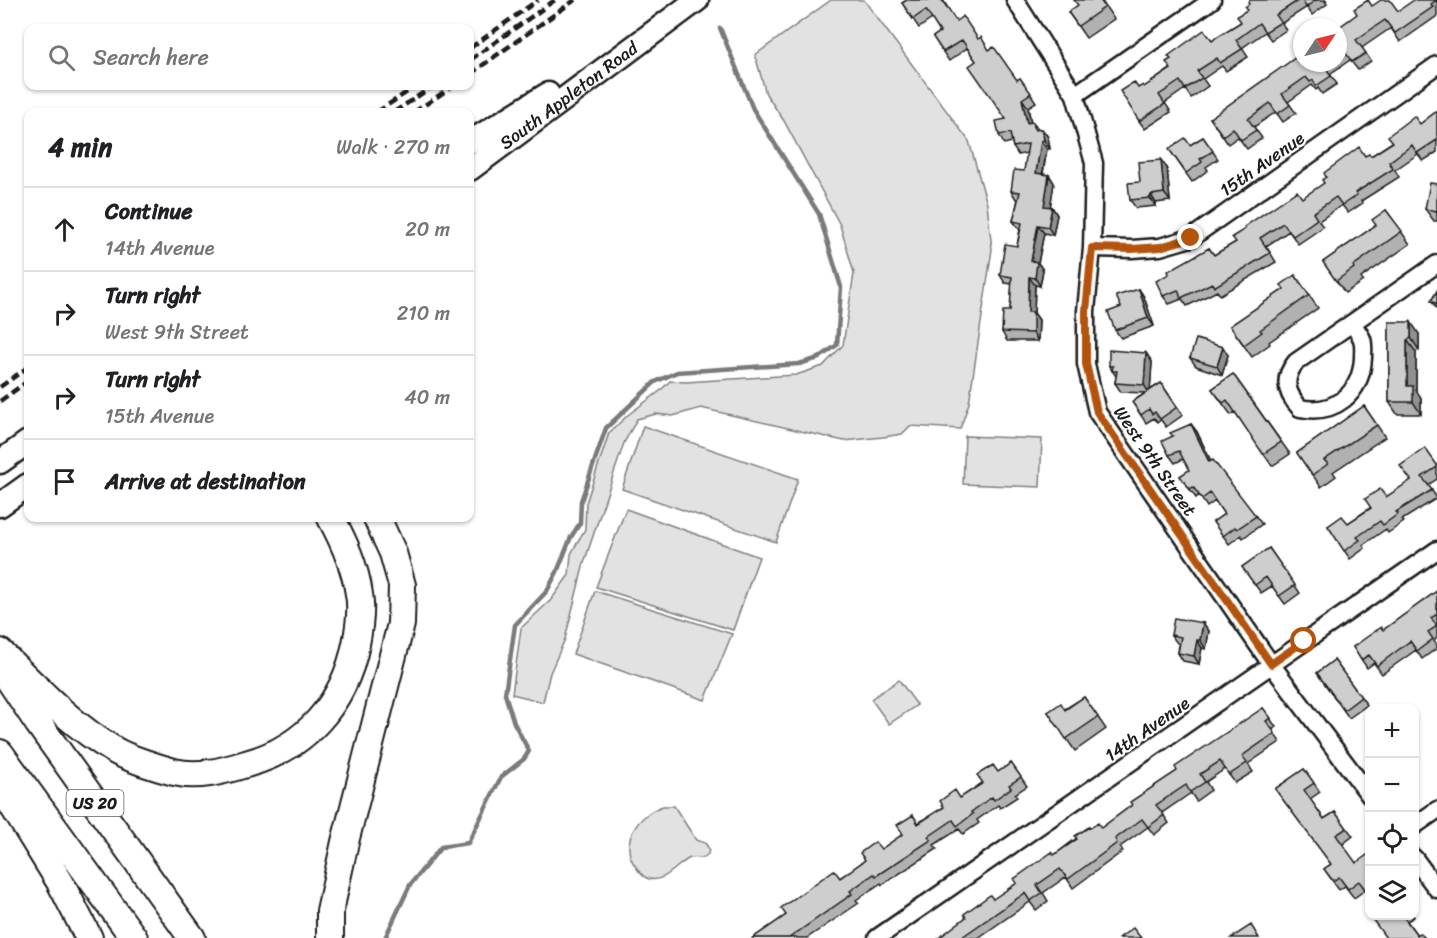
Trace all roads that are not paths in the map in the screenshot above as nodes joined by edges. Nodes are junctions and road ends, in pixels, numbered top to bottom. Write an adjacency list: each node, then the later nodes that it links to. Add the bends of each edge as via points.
1 (697, 0): 4 (main road, South Appleton Road)
2 (1015, 0): 6 (street, West 9th Street)
3 (1212, 0): 6 (street)
4 (667, 21): 7 (main road, South Appleton Road); 8 (main road, South Appleton Road)
5 (1437, 65): 9 (street, 15th Avenue, via 1191,238 1160,247)
6 (1075, 95): 9 (street, West 9th Street, via 1094,163)
7 (474, 140)
8 (474, 166)
9 (1092, 248): 20 (street, West 9th Street, via 1086,364 1097,412)
10 (1437, 264): 11 (street)
11 (1352, 323): 11 (street, via 1291,369 1286,387 1300,408 1321,410 1334,405 1359,384 1362,338)
12 (24, 445): 13 (main road)
13 (0, 462)
14 (24, 488): 15 (main road)
15 (0, 505)
16 (333, 522): 19 (main road, via 349,552 360,596 353,661 333,704 312,728 257,761 214,774 176,772 115,751 60,710)
17 (379, 522): 32 (main road, via 402,585 401,624 345,842 330,911)
18 (1437, 550): 20 (street, 14th Avenue)
19 (0, 652)
20 (1271, 664): 24 (street, West 9th Street); 33 (street, 14th Avenue)
21 (0, 665): 31 (main road, US 20)
22 (0, 753): 30 (main road, US 20)
23 (0, 785): 29 (main road, via 60,882)
24 (1365, 789)
25 (1437, 810): 26 (street)
26 (1419, 823)
27 (1419, 865): 28 (street)
28 (1437, 889)
29 (89, 938)
30 (134, 938)
31 (192, 938)
32 (330, 938)
33 (877, 938)

